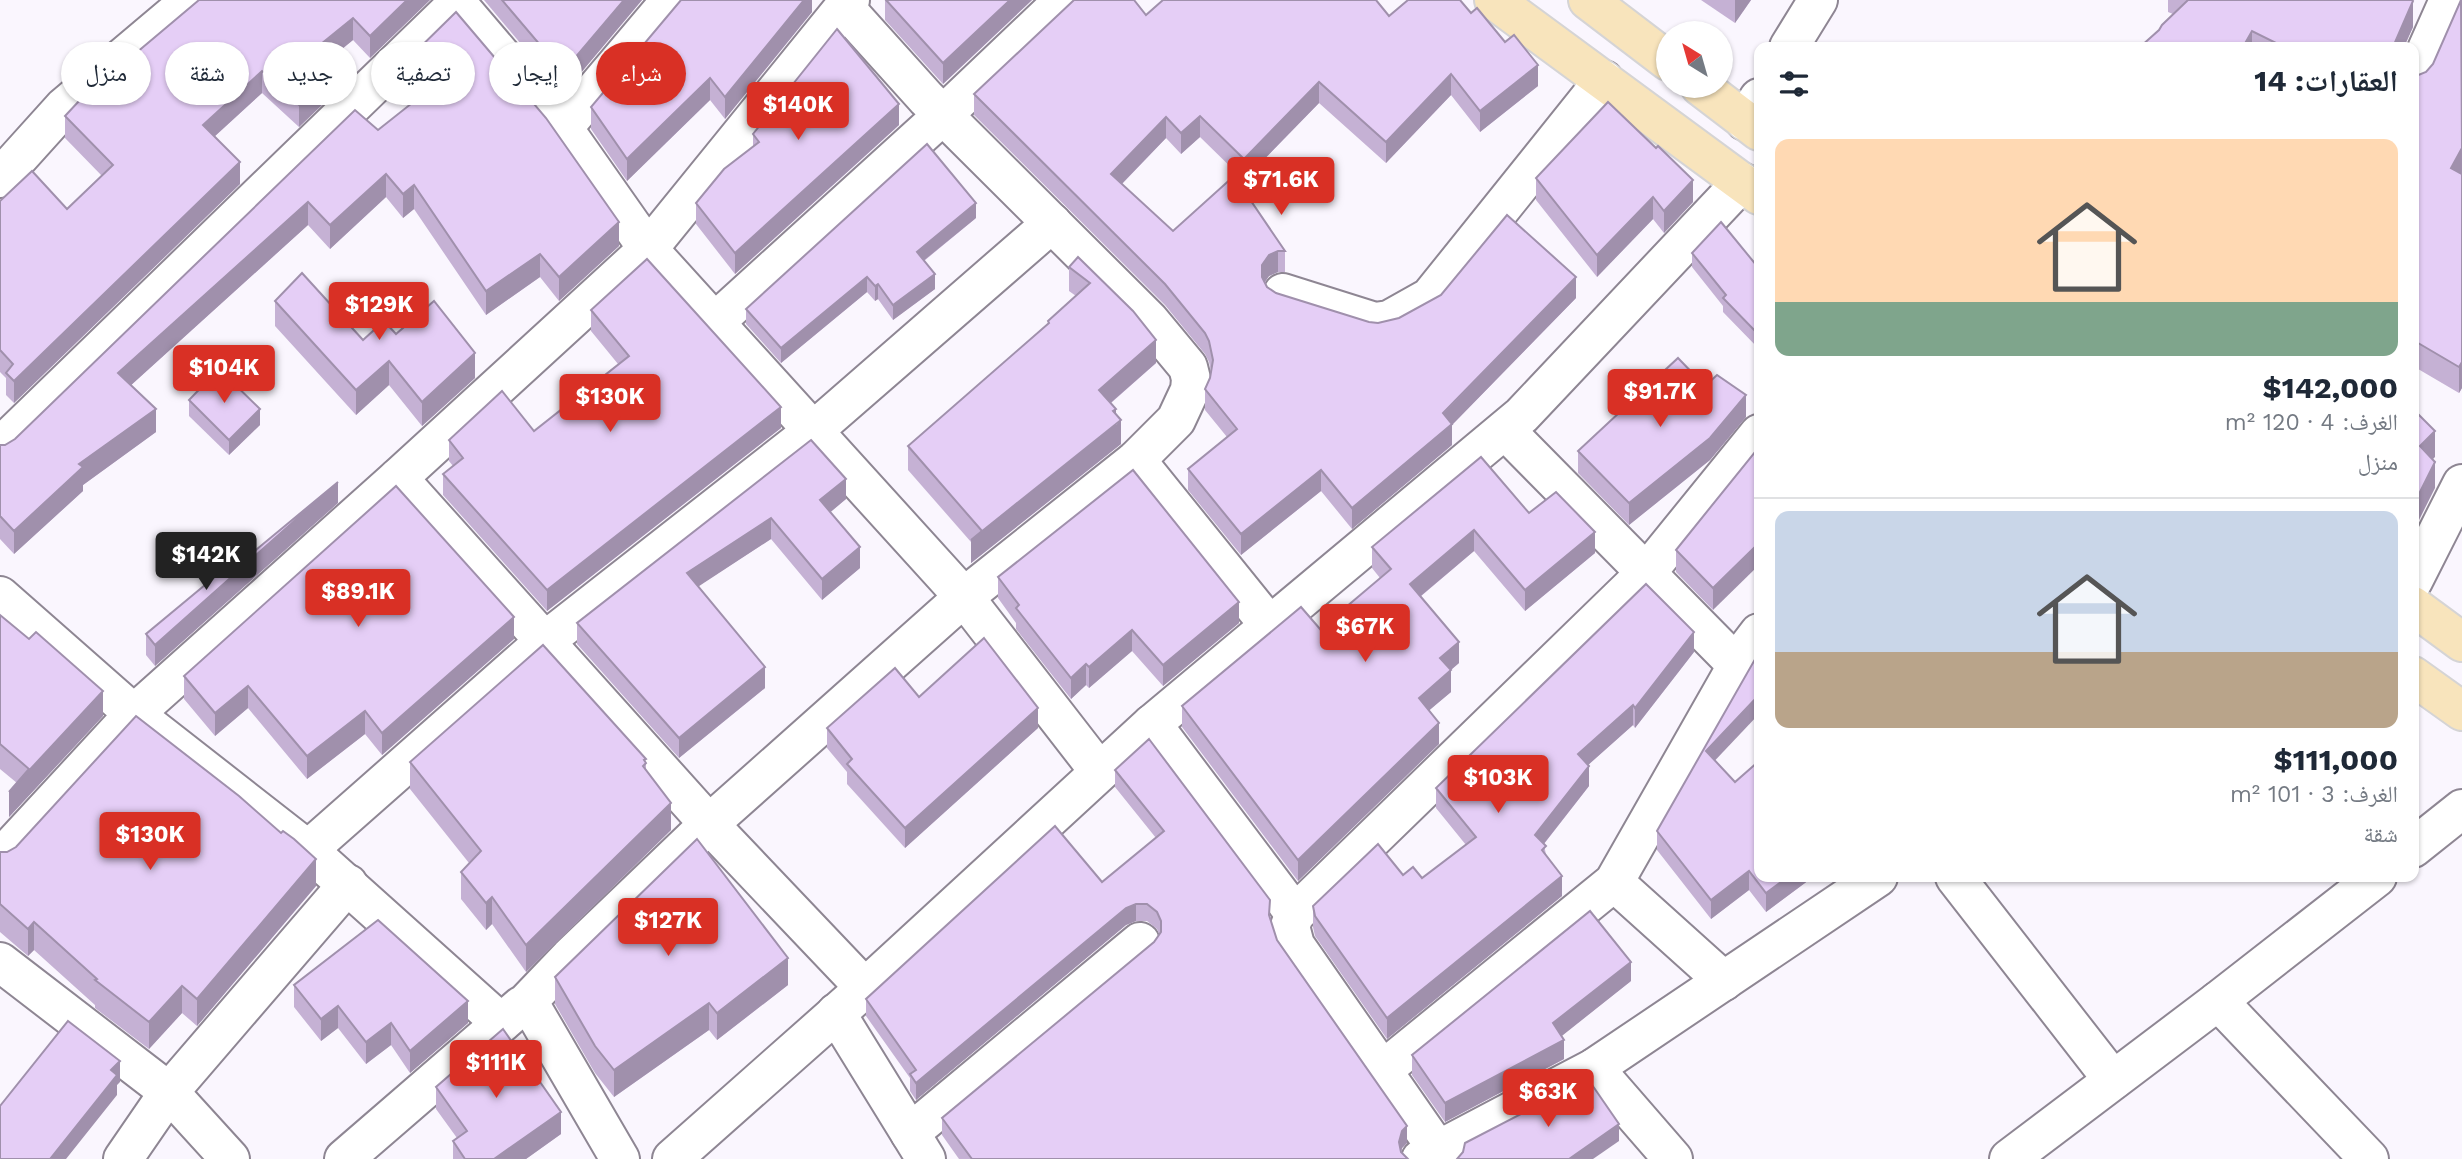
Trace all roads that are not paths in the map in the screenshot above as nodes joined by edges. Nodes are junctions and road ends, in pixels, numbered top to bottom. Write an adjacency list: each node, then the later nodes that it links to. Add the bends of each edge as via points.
1 (191, 0): 18 (street, via 64,107)
2 (671, 0): 17 (street)
3 (1064, 0): 15 (street)
4 (1494, 0): 13 (main road)
5 (1587, 0): 11 (main road)
6 (1818, 0): 10 (street)
7 (2449, 0): 12 (street)
8 (456, 2): 17 (street); 27 (street)
9 (847, 3): 15 (street); 21 (street)
10 (1792, 42)
11 (1656, 52)
12 (2419, 68)
13 (1604, 80): 19 (main road); 22 (street, via 1430,297 1389,320 1375,322)
14 (1722, 98): 16 (main road)
15 (943, 115): 20 (street); 23 (street)
16 (1754, 116)
17 (563, 128): 21 (street)
18 (0, 178)
19 (1751, 188): 24 (street)
20 (1052, 223): 25 (street); 28 (street, via 1149,320 1188,367 1190,390 1176,421)
21 (648, 248): 23 (street); 29 (street)
22 (1283, 293)
23 (715, 322): 25 (street)
24 (1505, 430): 32 (street); 36 (street)
25 (813, 431): 34 (street); 37 (street)
26 (1754, 440): 32 (street)
27 (0, 447)
28 (1136, 460): 34 (street); 36 (street)
29 (398, 478): 37 (street); 43 (street)
30 (2462, 484): 31 (street)
31 (2419, 569)
32 (1647, 572): 40 (street); 56 (street)
33 (0, 596): 43 (street)
34 (964, 597): 45 (street); 47 (street)
35 (2419, 610): 39 (main road)
36 (1270, 626): 44 (street)
37 (545, 641): 47 (street); 49 (street)
38 (1754, 641): 40 (street)
39 (2462, 642)
40 (1738, 666): 51 (street)
41 (2419, 680): 42 (main road)
42 (2462, 711)
43 (134, 714): 49 (street); 50 (street)
44 (1152, 724): 45 (street); 56 (street)
45 (1099, 771): 60 (street)
46 (2462, 809): 48 (street)
47 (709, 824): 60 (street); 62 (street)
48 (2419, 843)
49 (308, 850): 55 (street)
50 (0, 859)
51 (1614, 882): 59 (street); 65 (street)
52 (1871, 882): 59 (street)
53 (1959, 882): 66 (street)
54 (2371, 882): 61 (street)
55 (348, 884): 62 (street); 67 (street)
56 (1296, 914): 65 (street, via 1290,926 1295,945)
57 (1140, 942): 68 (street)
58 (0, 962): 67 (street)
59 (1724, 981): 64 (street)
60 (866, 988): 63 (street)
61 (2218, 1001): 66 (street); 77 (street)
62 (514, 1012): 73 (street); 74 (street)
63 (836, 1013): 68 (street); 75 (street)
64 (1594, 1068): 69 (street); 70 (street)
65 (1384, 1069): 69 (street)
66 (2113, 1080): 76 (street)
67 (169, 1092): 71 (street); 72 (street)
68 (918, 1146)
69 (1435, 1156)
70 (1668, 1157)
71 (123, 1159)
72 (230, 1159)
73 (344, 1159)
74 (620, 1159)
75 (672, 1159)
76 (2009, 1159)
77 (2369, 1159)

